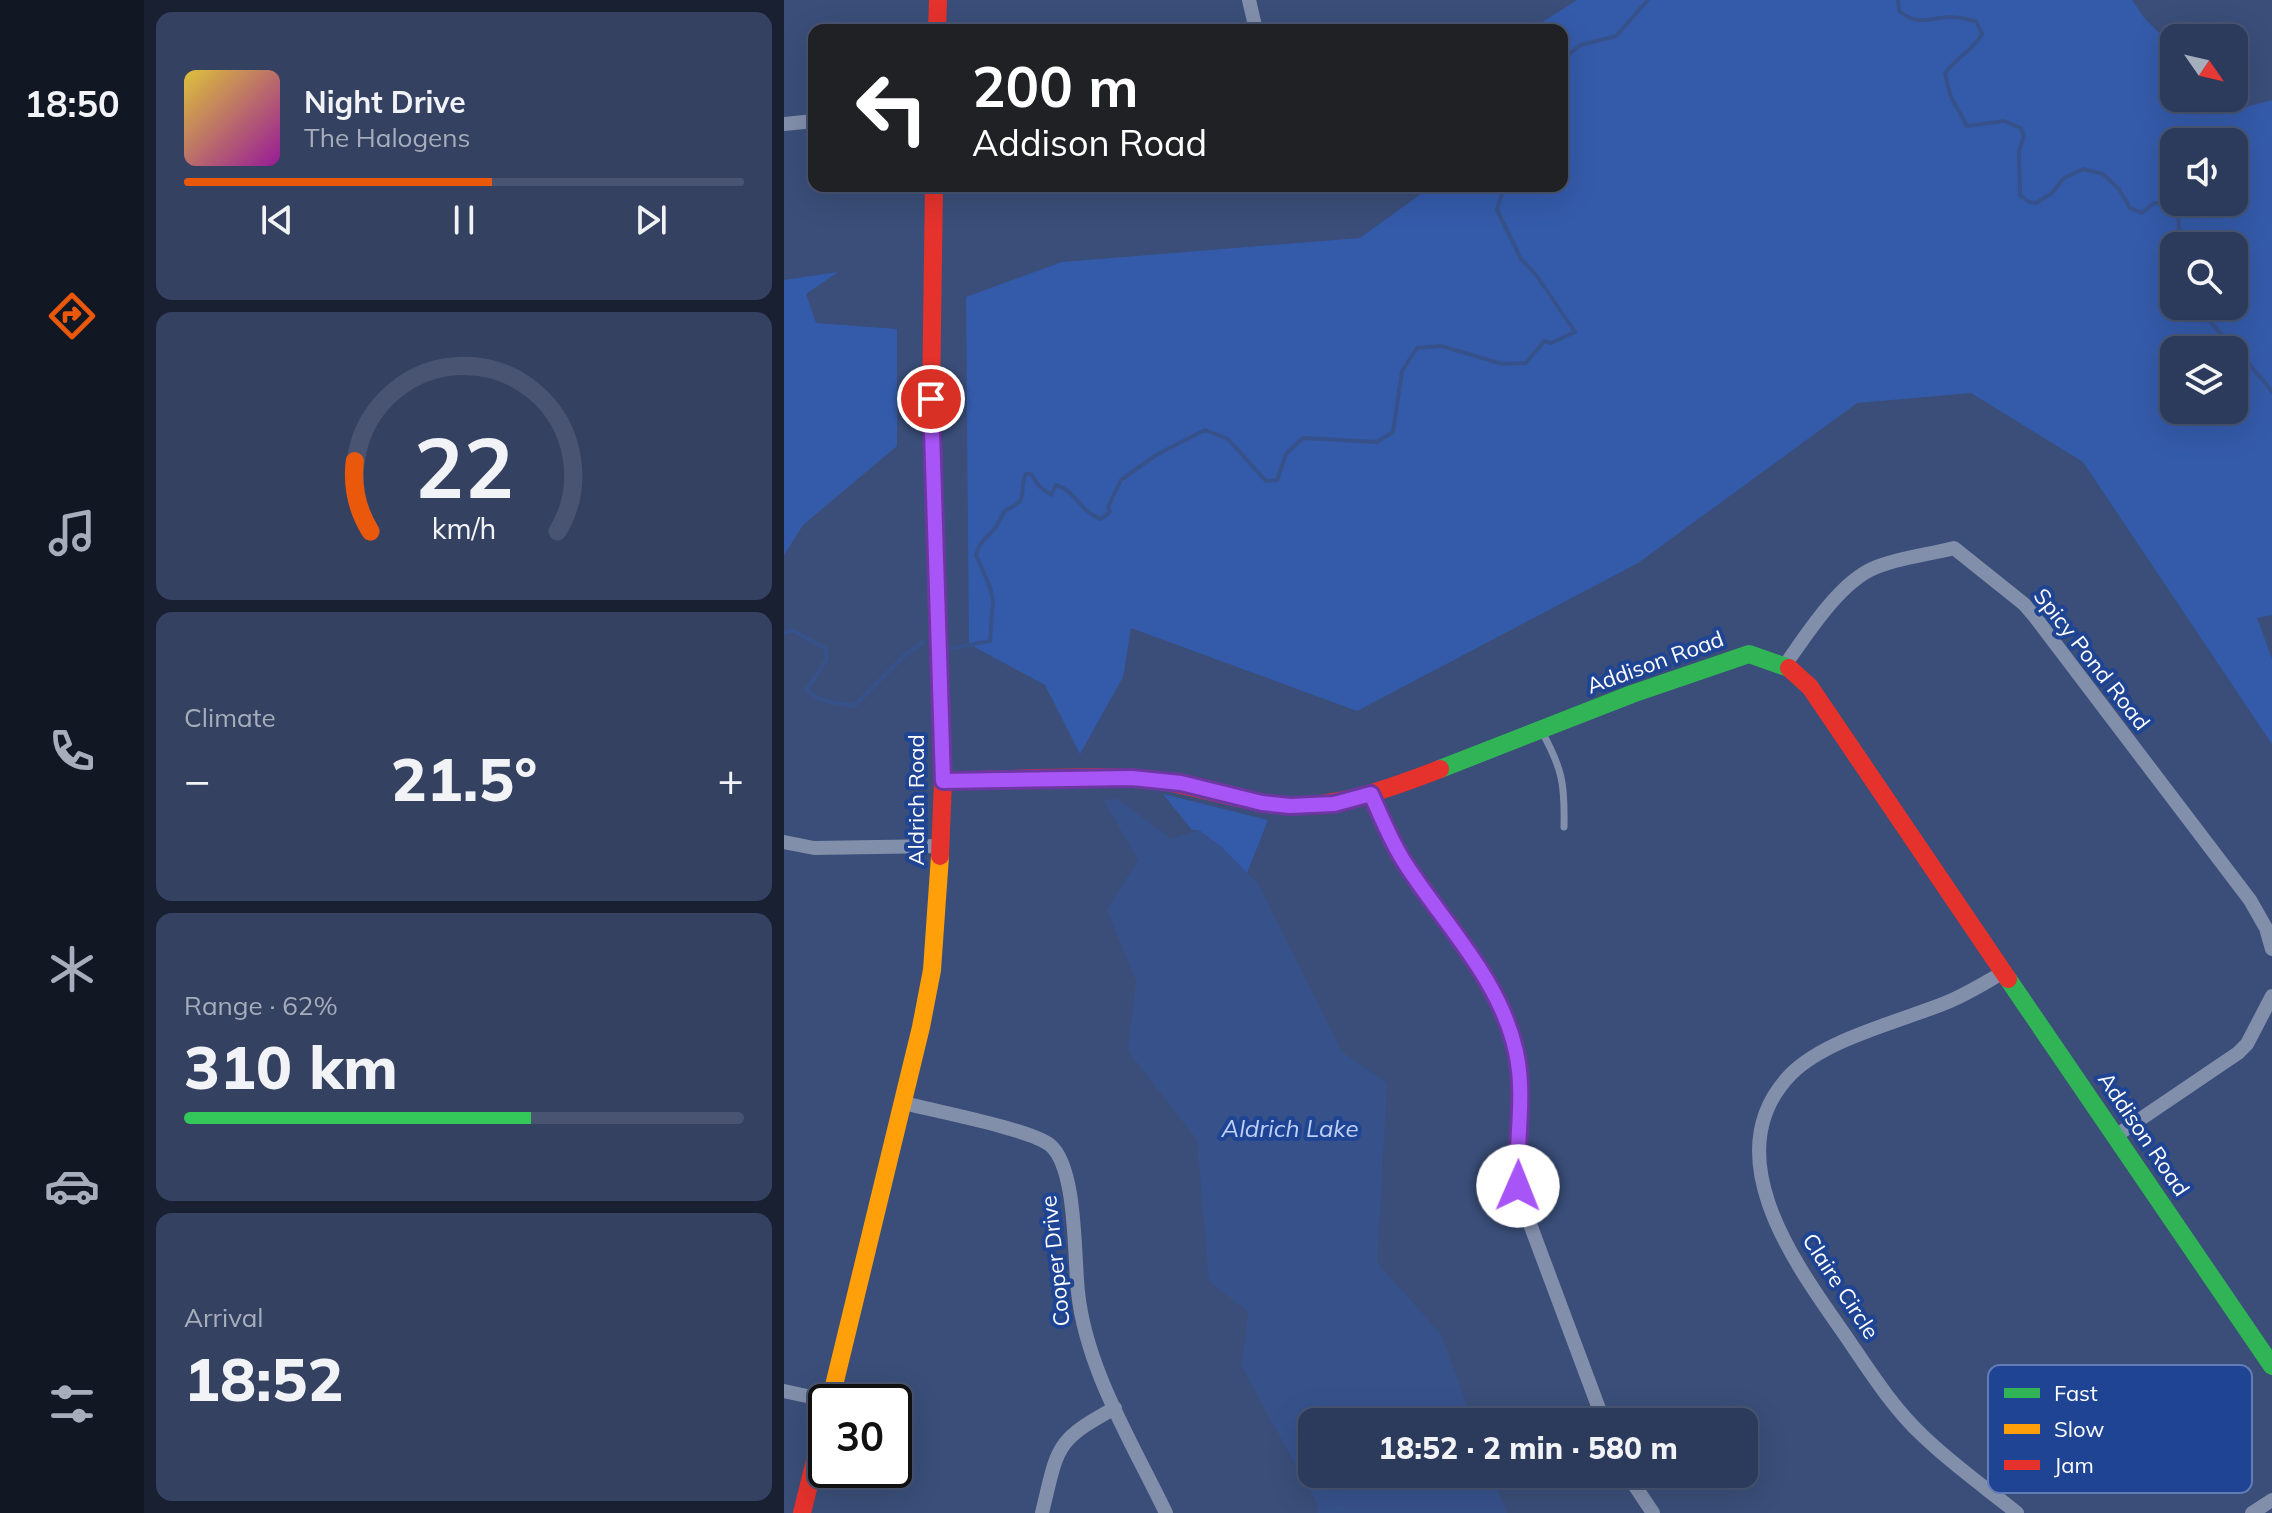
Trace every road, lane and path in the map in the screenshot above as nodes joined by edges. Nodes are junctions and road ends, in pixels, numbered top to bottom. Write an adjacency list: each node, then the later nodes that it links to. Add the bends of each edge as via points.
1 (938, 0): 3 (street)
2 (1249, 0): 4 (street)
3 (937, 24)
4 (1255, 24)
5 (808, 122): 6 (street)
6 (784, 124)
7 (934, 192): 10 (street, Aldrich Road, via 931,399)
8 (1785, 665): 9 (street, Addison Road, via 1749,654 1730,659); 15 (street, Spicy Pond Road, via 1857,578 1883,565 1954,548 2035,617 2250,900); 16 (street, Addison Road, via 1810,687)
9 (1540, 730): 11 (street, Addison Road); 12 (lane, via 1559,763)
10 (943, 781): 11 (street, Addison Road, via 1132,778 1290,806 1334,804); 14 (street, Aldrich Road)
11 (1371, 794): 25 (street, via 1403,859 1487,981 1508,1022 1521,1083 1516,1168 1521,1200)
12 (1564, 827)
13 (784, 842): 14 (street, via 814,848)
14 (940, 846): 18 (street, Aldrich Road, via 932,970)
15 (2272, 949)
16 (2004, 972): 19 (street, Addison Road); 28 (street, Claire Circle, via 1953,1000 1833,1046 1802,1064 1769,1106 1759,1161 1767,1198 1791,1254 1890,1399 1922,1436)
17 (2272, 996): 19 (street, via 2238,1053)
18 (904, 1103): 21 (street, Aldrich Road); 24 (street, Cooper Drive, via 1038,1137 1060,1155 1068,1175 1082,1327)
19 (2117, 1135): 20 (street, Addison Road)
20 (2272, 1366)
21 (834, 1384)
22 (784, 1391): 23 (street)
23 (808, 1397)
24 (1115, 1408): 32 (street, via 1080,1427 1059,1449); 33 (street, Cooper Drive)
25 (1599, 1408)
26 (808, 1488): 31 (street)
27 (1636, 1488): 34 (street)
28 (1988, 1489)
29 (1992, 1493): 35 (street, Claire Circle)
30 (2272, 1500): 36 (street)
31 (802, 1513)
32 (1042, 1513)
33 (1166, 1513)
34 (1653, 1513)
35 (2017, 1513)
36 (2252, 1513)

